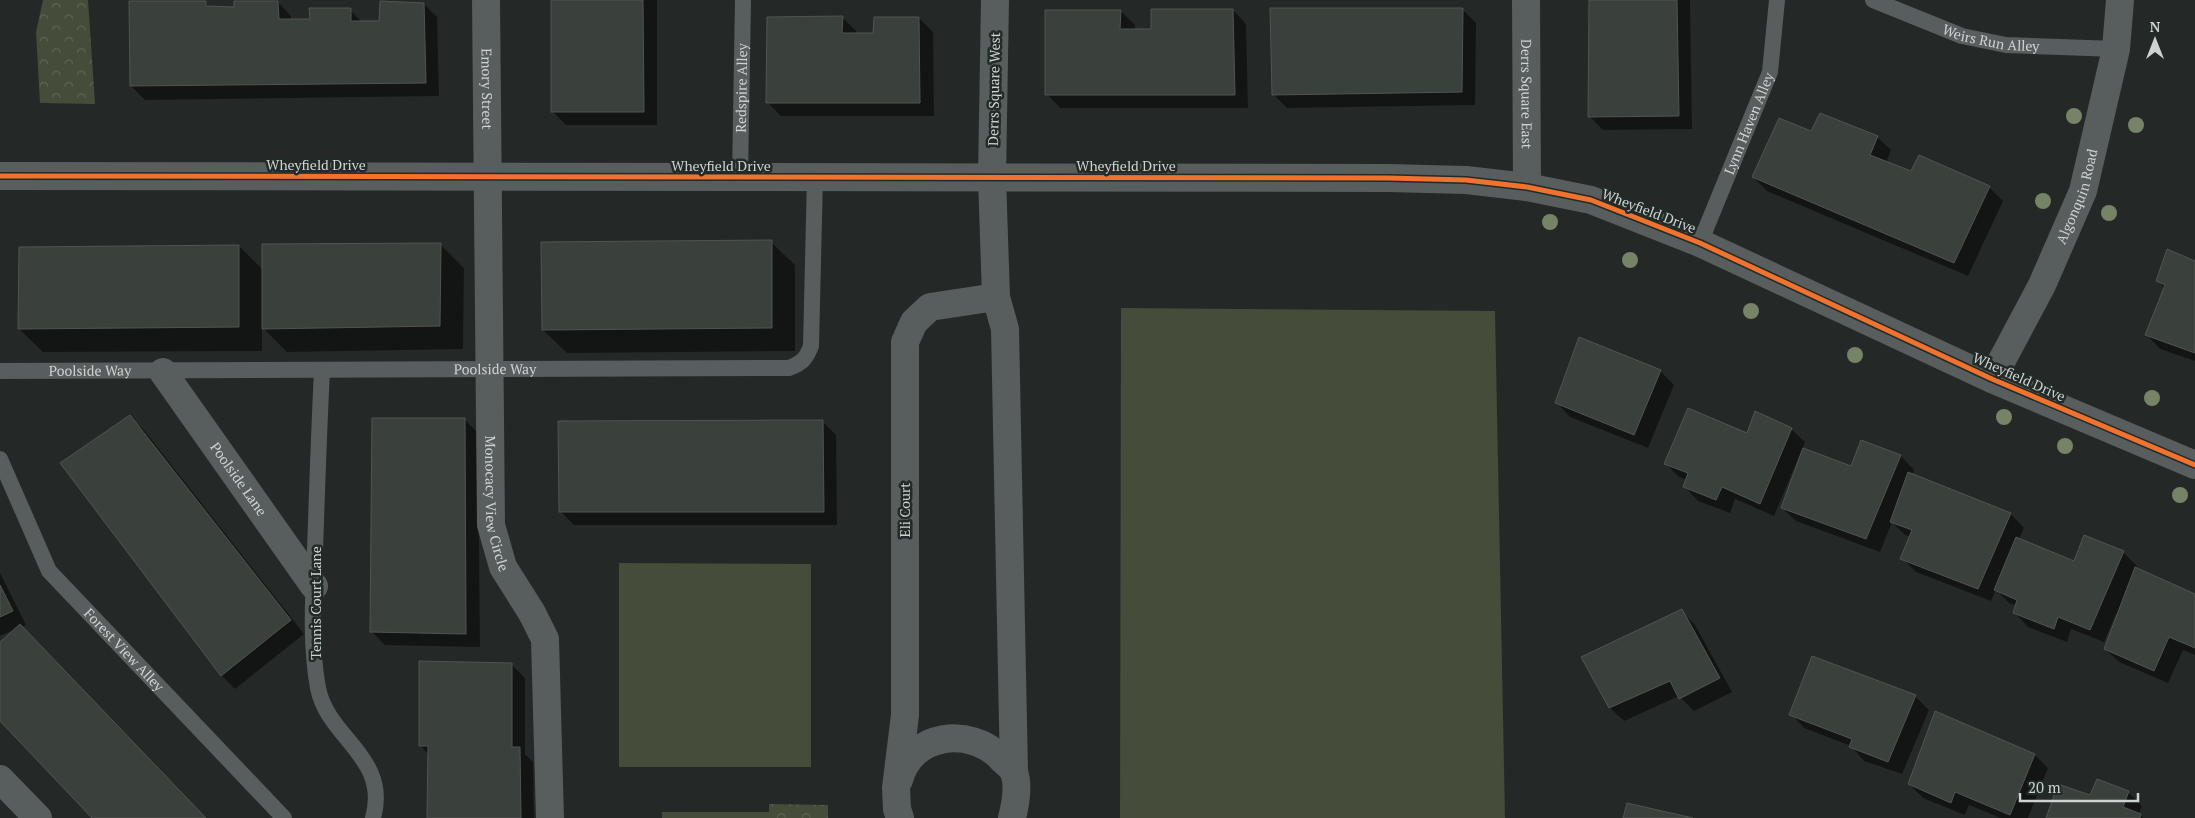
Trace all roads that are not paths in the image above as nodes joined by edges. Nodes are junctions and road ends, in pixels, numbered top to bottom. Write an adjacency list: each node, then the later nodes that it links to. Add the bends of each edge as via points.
1 (486, 0): 10 (street, Emory Street)
2 (743, 0): 11 (lane, Redspire Alley)
3 (995, 0): 13 (street, Derrs Square West)
4 (1526, 0): 14 (street, Derrs Square East)
5 (1777, 0): 15 (lane, Lynn Haven Alley, via 1770,72)
6 (1872, 0): 8 (lane, Weirs Run Alley, via 1962,36 2006,45)
7 (2120, 0): 8 (street, Algonquin Road)
8 (2116, 49): 21 (street, Algonquin Road, via 2083,191 2042,285)
9 (0, 176): 10 (street, Wheyfield Drive)
10 (487, 177): 11 (street, Wheyfield Drive); 17 (street, Monocacy View Circle)
11 (740, 177): 12 (street, Wheyfield Drive)
12 (815, 177): 13 (street, Wheyfield Drive); 17 (lane, Poolside Way, via 811,346 806,359 799,364 789,368)
13 (992, 177): 14 (street, Wheyfield Drive, via 1388,178 1466,180); 16 (street)
14 (1527, 187): 15 (street, Wheyfield Drive, via 1591,200)
15 (1700, 243): 21 (street, Wheyfield Drive)
16 (996, 297): 25 (street, via 1005,329); 27 (street, Eli Court, via 930,307 914,322 905,342 905,715)
17 (489, 368): 18 (lane, Poolside Way); 31 (street, Monocacy View Circle, via 491,525 503,567 545,639)
18 (322, 370): 20 (lane, Poolside Way); 24 (lane, Tennis Court Lane)
19 (0, 371): 20 (lane, Poolside Way)
20 (163, 372): 24 (street, Poolside Lane)
21 (1992, 379): 23 (street, Wheyfield Drive)
22 (0, 459): 29 (lane, Forest View Alley, via 49,571)
23 (2195, 465)
24 (314, 586): 30 (lane, Tennis Court Lane, via 314,656 318,689 332,719 365,760 374,780 376,807)
25 (1014, 772): 27 (street, Eli Court, via 994,751 970,739 949,738 929,743 912,756 900,773); 33 (street, via 1016,799)
26 (0, 779): 28 (street)
27 (896, 788): 32 (street, Eli Court)
28 (38, 818)
29 (284, 818)
30 (373, 818)
31 (550, 818)
32 (900, 818)
33 (1012, 818)

